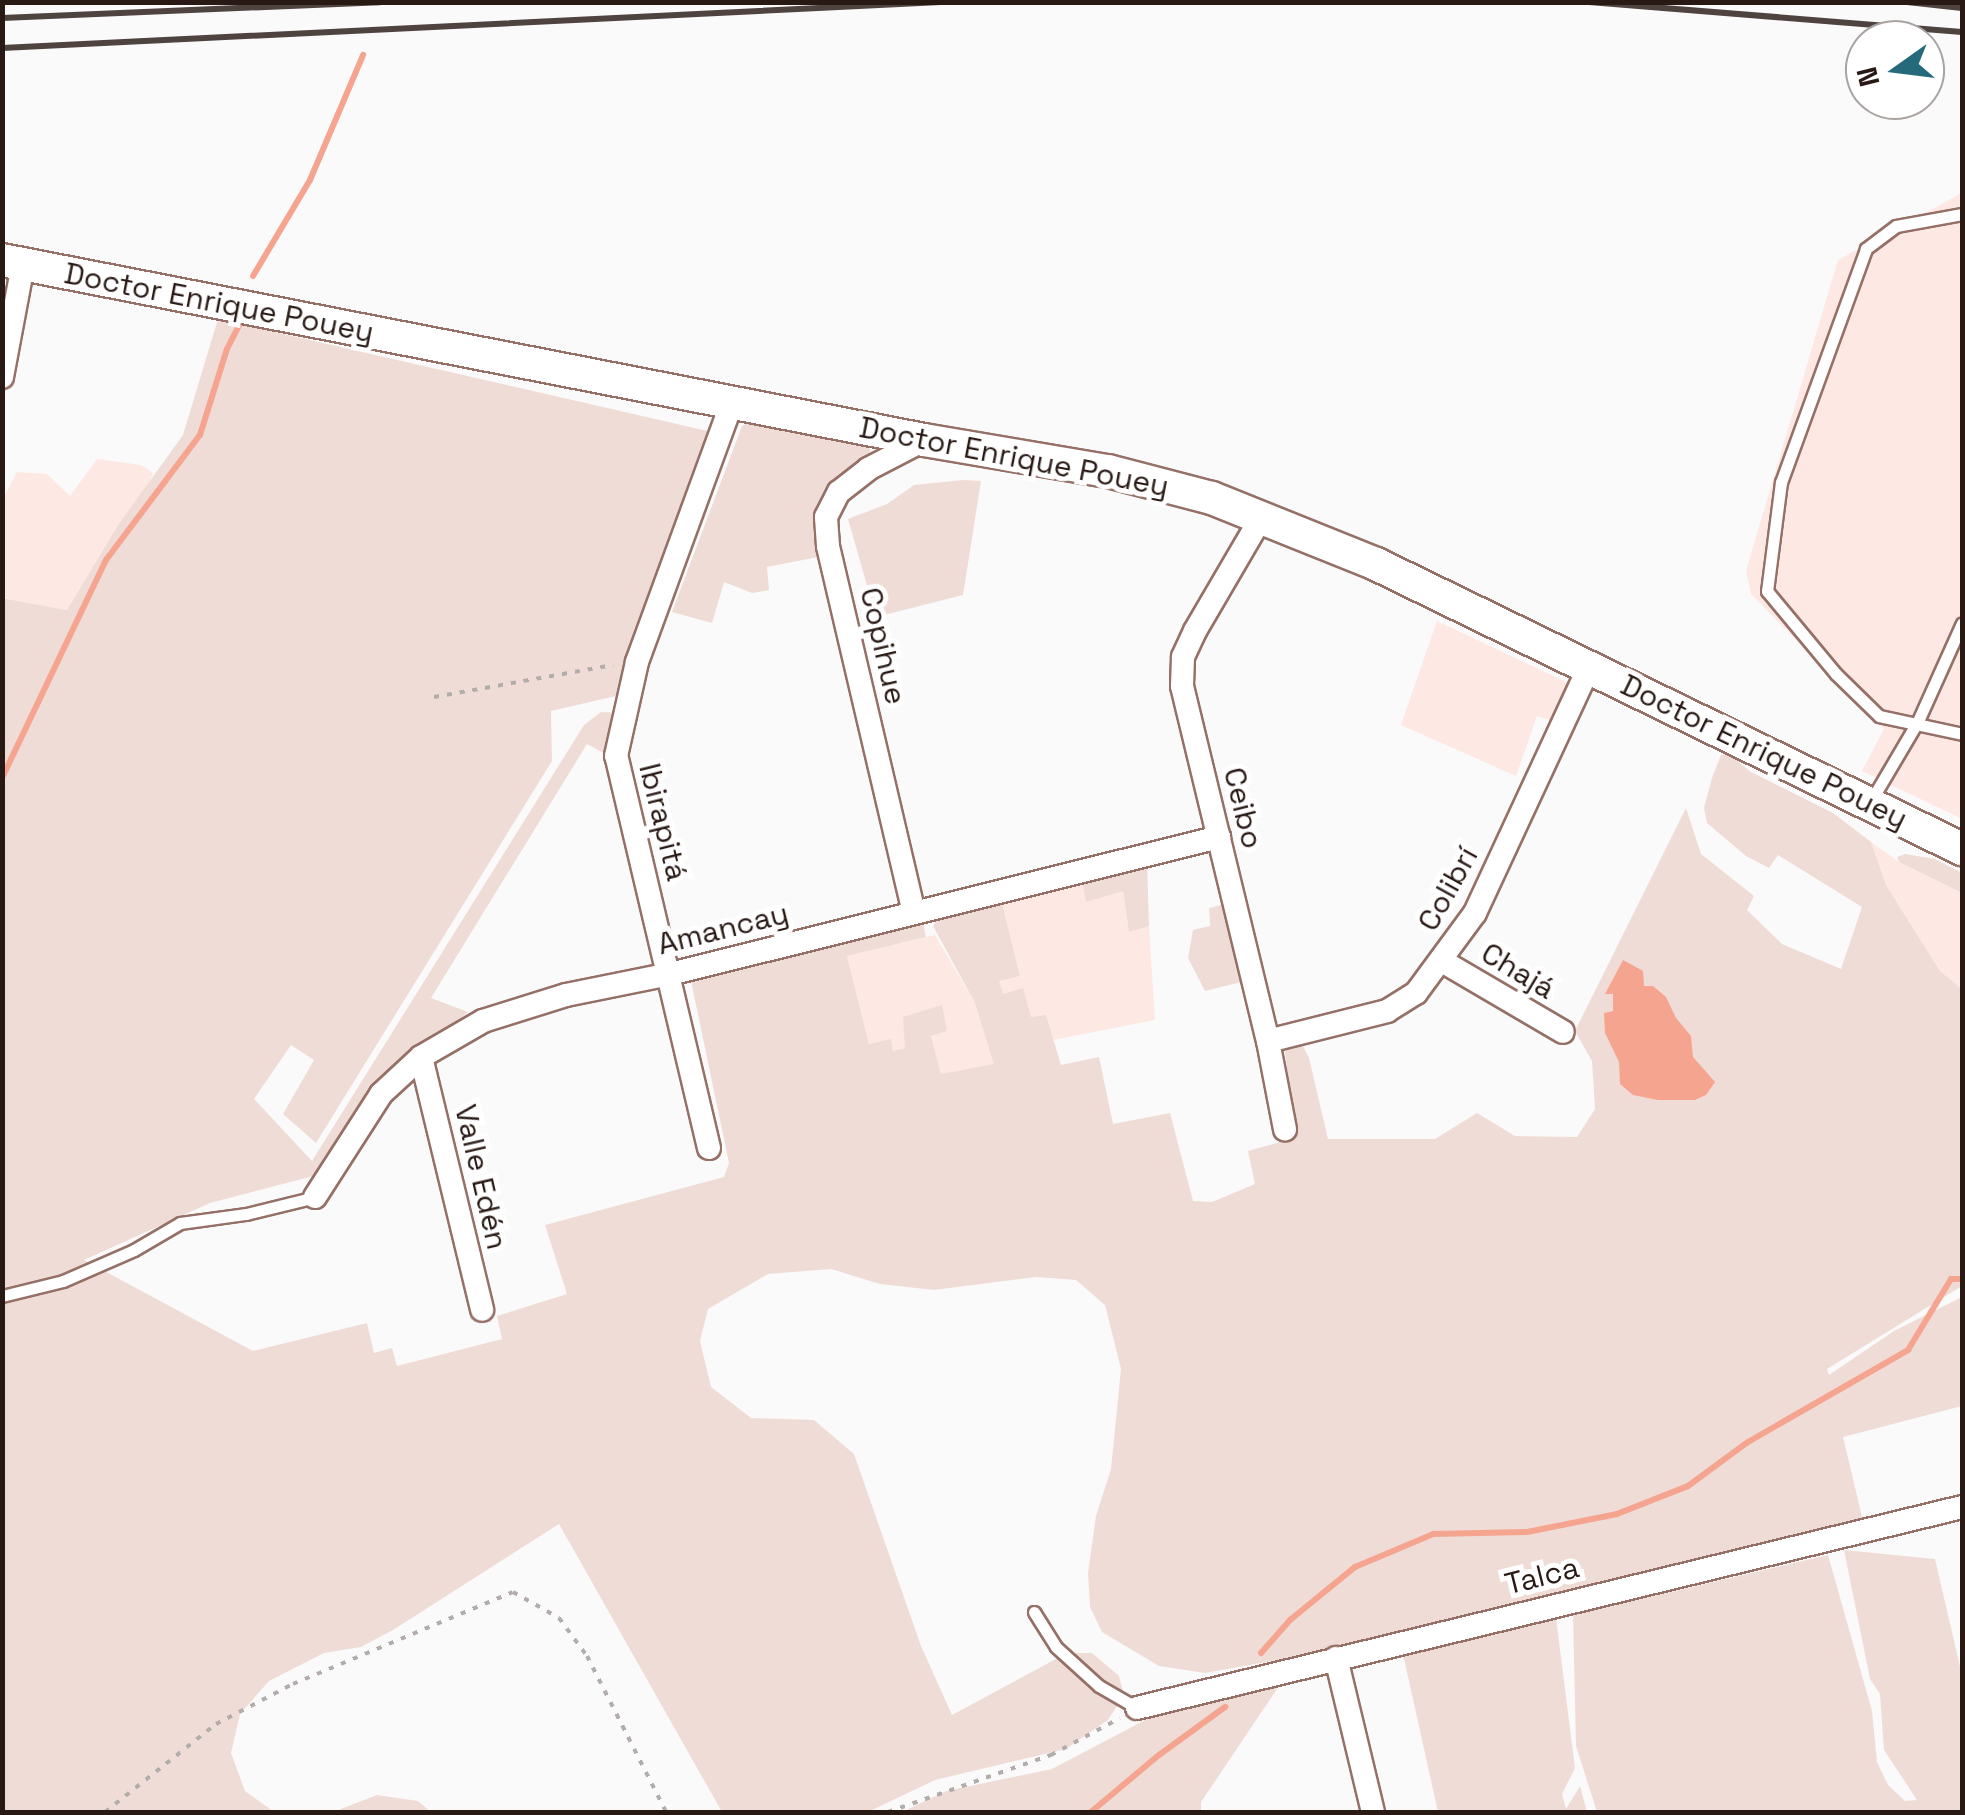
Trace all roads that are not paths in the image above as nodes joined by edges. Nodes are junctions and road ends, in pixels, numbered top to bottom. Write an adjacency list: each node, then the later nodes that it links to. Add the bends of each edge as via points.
1 (1962, 214): 9 (lane, via 1896,226 1866,250 1781,482 1767,590 1879,716)
2 (13, 262): 3 (street); 4 (street, Doctor Enrique Pouey)
3 (2, 378)
4 (732, 402): 5 (street, Doctor Enrique Pouey); 16 (street, Ibirapitá, via 637,662 616,756)
5 (924, 440): 6 (street, Doctor Enrique Pouey, via 1108,471); 14 (street, Copihue, via 868,469 839,492 826,517)
6 (1261, 518): 8 (street, Doctor Enrique Pouey, via 1376,564); 12 (street, Ceibo, via 1183,657 1182,686)
7 (1962, 623): 9 (lane)
8 (1589, 667): 11 (street, Doctor Enrique Pouey); 15 (street, Colibrí, via 1474,913)
9 (1918, 721): 10 (lane); 11 (lane)
10 (1962, 734)
11 (1870, 803): 13 (street, Doctor Enrique Pouey)
12 (1219, 838): 14 (street, Amancay); 18 (street, Ceibo)
13 (1962, 849)
14 (914, 914): 16 (street, Amancay)
15 (1442, 961): 17 (street, Chajá); 18 (street, Colibrí, via 1416,993 1386,1011)
16 (670, 974): 19 (street, Amancay, via 483,1021); 21 (street, Ibirapitá)
17 (1563, 1032)
18 (1268, 1041): 20 (street, Ceibo)
19 (422, 1058): 22 (street, Amancay, via 381,1094); 24 (street, Valle Edén)
20 (1285, 1129)
21 (709, 1148)
22 (315, 1197): 23 (lane, via 180,1223 64,1280)
23 (2, 1296)
24 (482, 1310)
25 (1962, 1507): 27 (street, Talca)
26 (1034, 1612): 28 (lane, via 1056,1646)
27 (1336, 1658): 28 (street, Talca); 29 (street)
28 (1136, 1708)
29 (1365, 1810)

